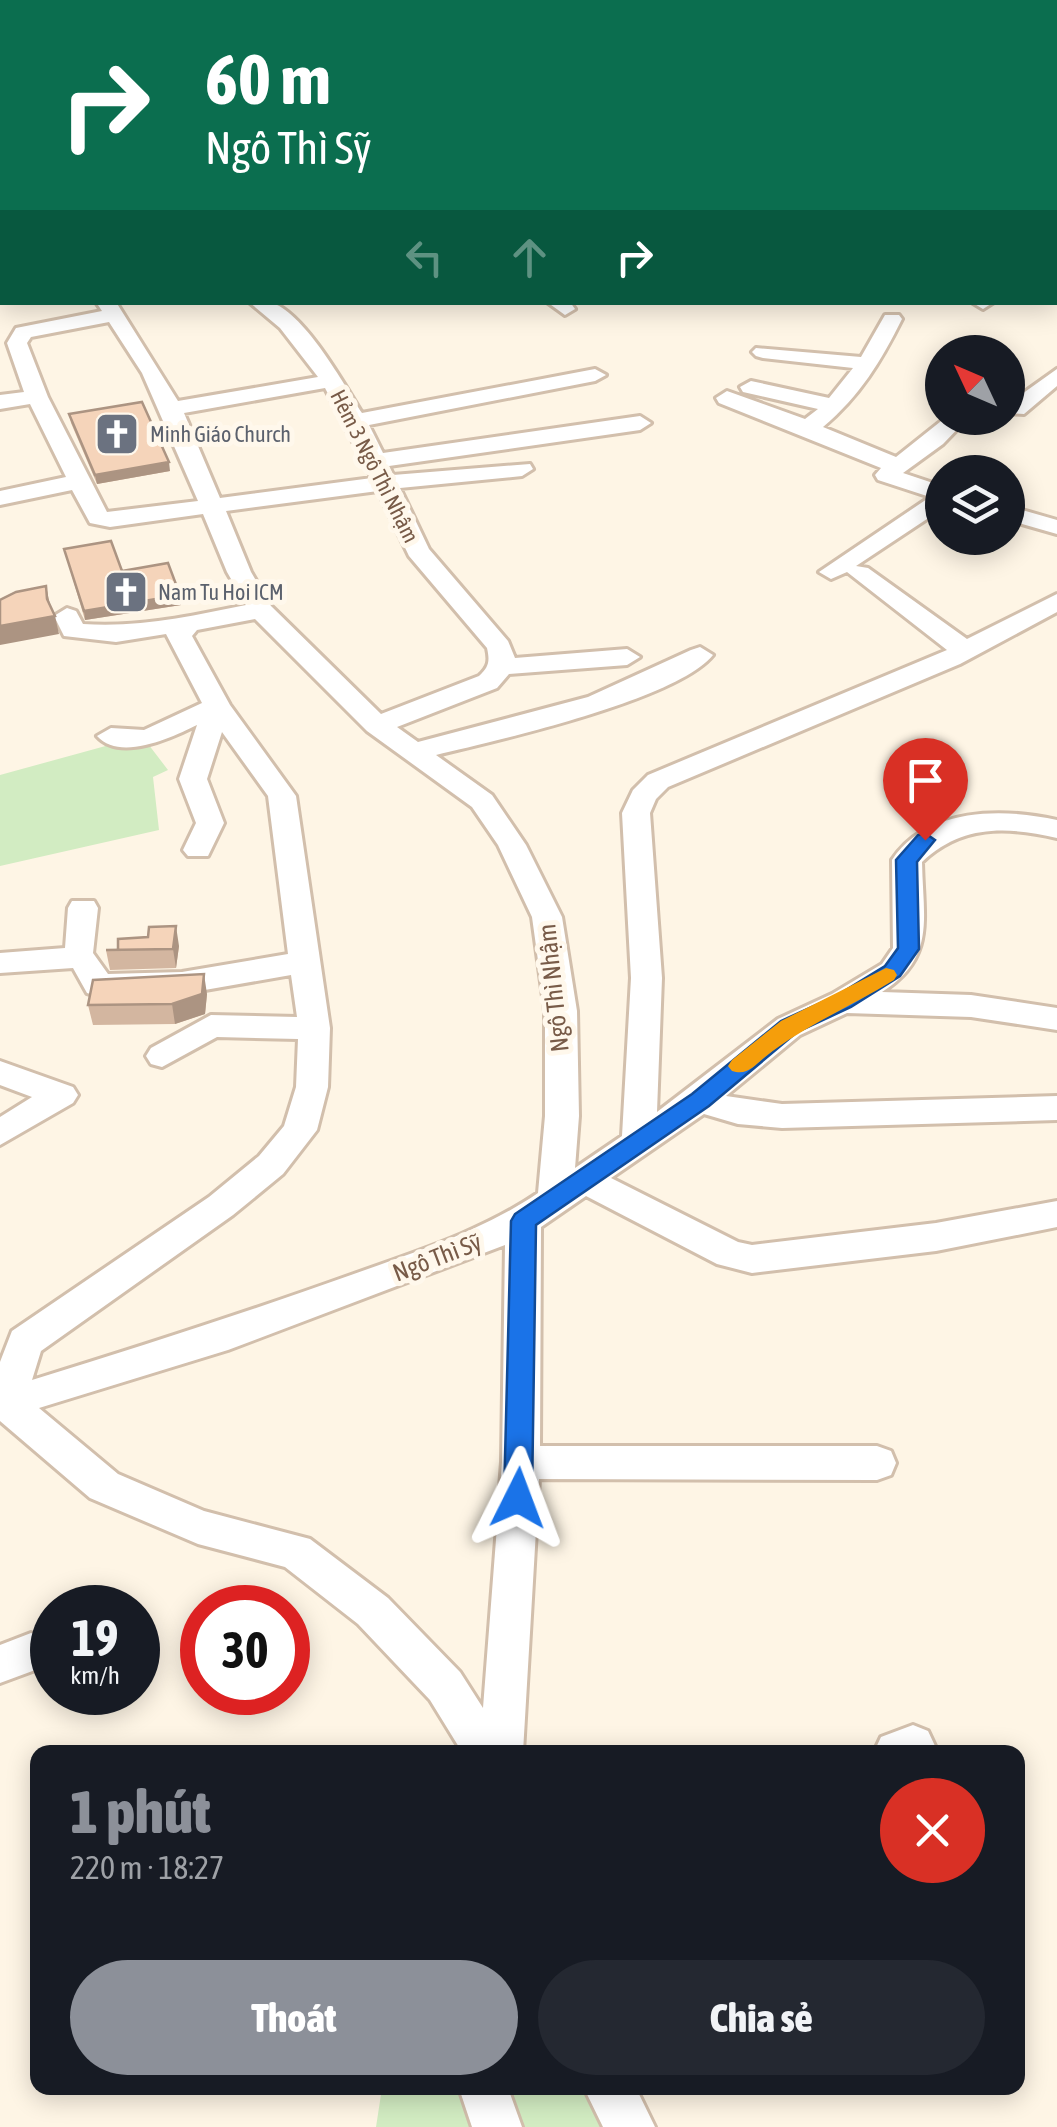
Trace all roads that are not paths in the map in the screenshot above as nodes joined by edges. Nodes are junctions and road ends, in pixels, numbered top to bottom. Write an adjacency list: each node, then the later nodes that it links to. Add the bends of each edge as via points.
1 (263, 305): 9 (street, Hẻm 3 Ngô Thì Nhậm)
2 (109, 309): 4 (street); 16 (street, Ngô Thì Nhậm)
3 (892, 319): 6 (street)
4 (12, 331): 11 (street)
5 (762, 352): 6 (street)
6 (870, 364): 15 (street)
7 (596, 374): 17 (street)
8 (1057, 375): 14 (street)
9 (331, 380): 16 (street); 17 (street, Hẻm 3 Ngô Thì Nhậm)
10 (751, 387): 15 (street)
11 (37, 396): 13 (street); 24 (street)
12 (728, 398): 19 (street)
13 (0, 402)
14 (1025, 402)
15 (835, 406): 19 (street)
16 (171, 409): 27 (street, Ngô Thì Nhậm)
17 (356, 421): 23 (street, Hẻm 3 Ngô Thì Nhậm)
18 (640, 422): 23 (street)
19 (808, 428): 21 (street)
20 (937, 435): 21 (street)
21 (898, 467): 25 (street, via 886,475)
22 (522, 470): 23 (street)
23 (380, 472): 27 (street); 40 (street, Hẻm 3 Ngô Thì Nhậm, via 418,551 499,646)
24 (80, 481): 26 (street); 27 (street, via 98,518)
25 (925, 490)
26 (0, 498)
27 (214, 508): 34 (street, Ngô Thì Nhậm)
28 (925, 508): 31 (street)
29 (1025, 517): 30 (street)
30 (1057, 527)
31 (831, 572)
32 (859, 573): 37 (street)
33 (1057, 602): 37 (street)
34 (261, 610): 36 (street); 42 (street, Ngô Thì Nhậm)
35 (67, 616): 36 (street, via 73,631 116,634 159,624)
36 (180, 630): 41 (street)
37 (966, 651): 59 (street, via 658,781 643,796 636,814 648,955)
38 (700, 655): 44 (street, via 666,676 572,712)
39 (626, 657): 40 (street)
40 (502, 667): 42 (street, via 488,682)
41 (217, 706): 43 (street, via 148,738); 46 (street, via 193,779 210,824); 49 (street, via 282,796)
42 (377, 725): 44 (street, Ngô Thì Nhậm)
43 (111, 736)
44 (415, 750): 61 (street, Ngô Thì Nhậm, via 482,801 547,917 561,1012 562,1116)
45 (1057, 829): 51 (street, Ngô Thì Sỹ, via 1022,819 976,822 925,840 906,860 908,949 892,971)
46 (198, 850)
47 (82, 908): 48 (street)
48 (75, 958): 49 (street, via 86,962 98,985 182,984); 50 (street)
49 (304, 962): 53 (street)
50 (0, 963)
51 (844, 1002): 52 (street, via 971,1006); 56 (street, Ngô Thì Sỹ, via 789,1026)
52 (1057, 1019)
53 (314, 1028): 54 (street, via 211,1026); 63 (street, via 312,1087 300,1130 281,1153 221,1206 25,1342)
54 (162, 1056)
55 (0, 1073): 58 (street, via 61,1095)
56 (700, 1100): 57 (street, via 782,1116); 59 (street, Ngô Thì Sỹ)
57 (1057, 1108)
58 (0, 1133)
59 (638, 1144): 60 (street, Ngô Thì Sỹ)
60 (587, 1181): 61 (street, Ngô Thì Sỹ); 62 (street, via 730,1254 752,1258 936,1237)
61 (539, 1211): 63 (street, Ngô Thì Sỹ, via 473,1245 233,1332); 64 (street, Ngô Thì Nhậm)
62 (1057, 1214)
63 (3, 1404): 66 (street, via 104,1486 198,1527 296,1552 373,1611 445,1686)
64 (521, 1462): 65 (street); 67 (street, Ngô Thì Nhậm)
65 (878, 1464)
66 (482, 1745)
67 (501, 1745)
68 (486, 2095): 70 (street)
69 (613, 2095): 71 (street)
70 (497, 2127)
71 (630, 2127)

